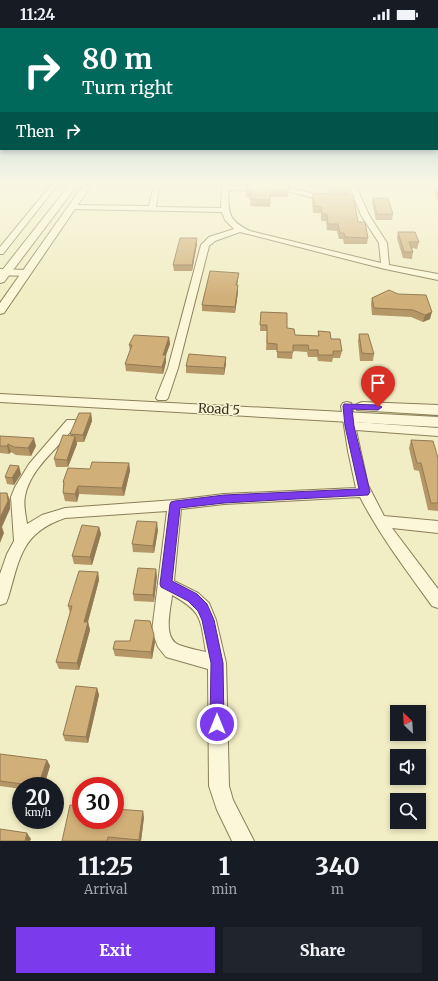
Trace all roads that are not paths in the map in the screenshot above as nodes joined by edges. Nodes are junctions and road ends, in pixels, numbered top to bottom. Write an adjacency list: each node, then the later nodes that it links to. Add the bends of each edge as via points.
1 (24, 222): 7 (street)
2 (44, 222): 10 (street)
3 (62, 222): 9 (street)
4 (231, 222): 6 (street)
5 (369, 222): 8 (street, via 383,243)
6 (239, 230): 8 (street); 15 (street, via 212,239 205,245 173,368)
7 (0, 252)
8 (385, 267): 11 (street)
9 (26, 273): 10 (street); 12 (street)
10 (2, 275)
11 (438, 277)
12 (0, 311)
13 (0, 388): 15 (street, Road 5)
14 (0, 398): 17 (street, Road 5)
15 (162, 398): 17 (street, Road 5)
16 (438, 410): 17 (street, Road 5)
17 (348, 416): 18 (street, Road 5); 20 (street); 21 (street)
18 (438, 422)
19 (70, 423): 25 (street, via 24,482 20,491 18,497)
20 (438, 432)
21 (365, 492): 22 (street); 23 (street)
22 (175, 504): 25 (street, via 65,513 32,528); 26 (street)
23 (380, 521): 24 (street); 28 (street)
24 (438, 527)
25 (21, 541): 27 (street, via 14,554)
26 (166, 584): 29 (street, via 192,598 203,608); 29 (street, via 160,631 164,642 172,651)
27 (0, 598)
28 (438, 600)
29 (217, 663): 30 (street, via 219,786 224,803)
30 (243, 841)

